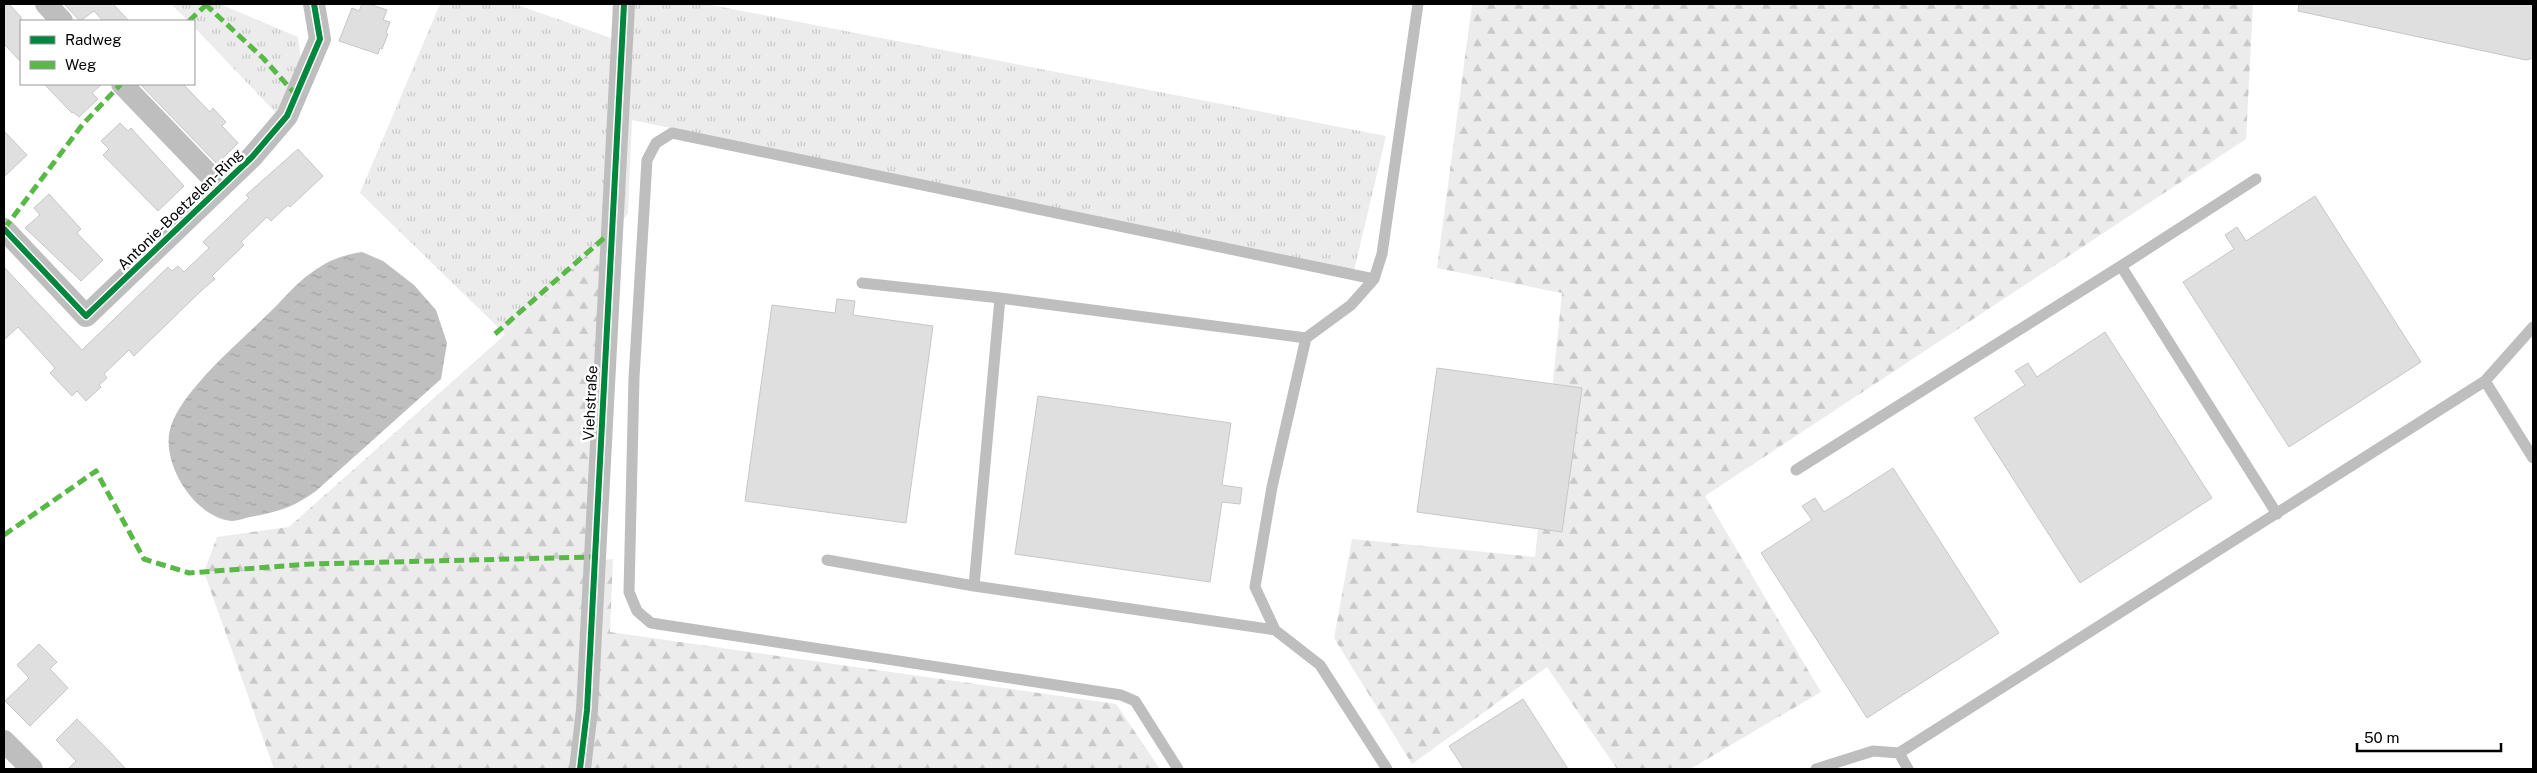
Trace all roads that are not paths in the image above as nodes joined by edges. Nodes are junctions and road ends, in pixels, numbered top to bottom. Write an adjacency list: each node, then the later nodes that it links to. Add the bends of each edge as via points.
1 (46, 4): 5 (street)
2 (314, 4): 8 (street, Antonie-Boetzelen-Ring, via 320,39 287,116)
3 (624, 4): 26 (street, Viehstraße, via 587,710)
4 (1418, 4): 11 (lane, via 1382,254)
5 (61, 20)
6 (123, 85): 8 (street)
7 (2256, 178): 10 (lane)
8 (221, 187): 9 (street, Antonie-Boetzelen-Ring, via 86,316)
9 (4, 230)
10 (2121, 266): 18 (lane); 19 (lane)
11 (1374, 279): 15 (lane, via 1351,305); 27 (lane, via 672,133 656,143 647,160 634,378 629,592 637,611 651,623 1121,695 1135,701)
12 (862, 283): 13 (lane)
13 (1000, 298): 15 (lane); 21 (lane)
14 (2533, 327): 16 (lane)
15 (1306, 338): 22 (lane, via 1272,487 1255,587)
16 (2485, 380): 17 (lane); 19 (lane)
17 (2533, 458)
18 (1796, 470)
19 (2276, 514): 24 (lane)
20 (827, 560): 21 (lane)
21 (974, 586): 22 (lane)
22 (1275, 630): 28 (lane, via 1320,665)
23 (4, 741): 25 (street)
24 (1899, 753): 29 (lane, via 1873,751); 30 (lane)
25 (32, 769)
26 (580, 769)
27 (1178, 769)
28 (1387, 769)
29 (1816, 769)
30 (1908, 769)

